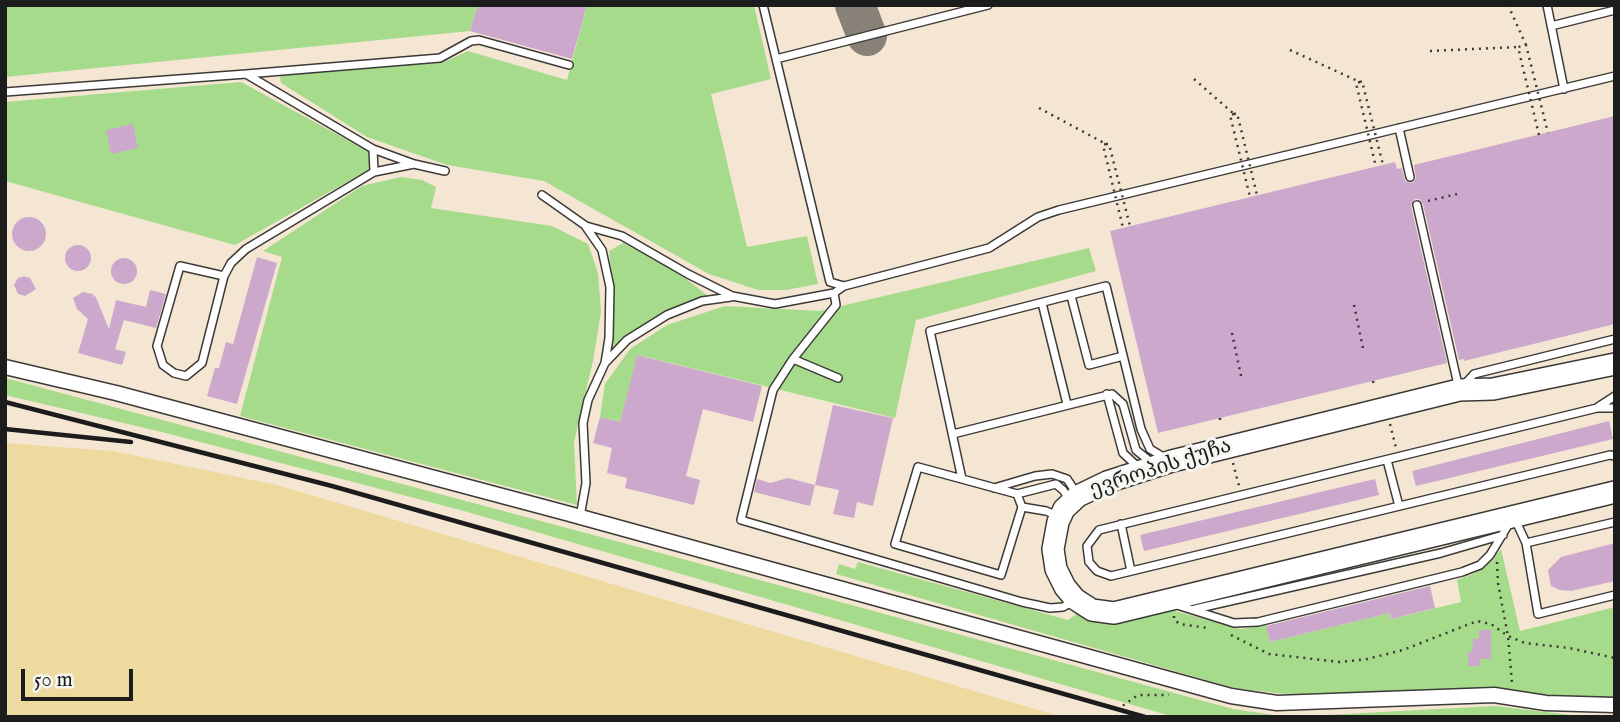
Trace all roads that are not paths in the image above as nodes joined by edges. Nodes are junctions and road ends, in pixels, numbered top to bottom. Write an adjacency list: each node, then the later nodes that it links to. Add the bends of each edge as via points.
1 (764, 5): 6 (lane)
2 (988, 5): 6 (lane)
3 (1547, 5): 5 (lane)
4 (1615, 10): 5 (lane)
5 (1551, 26): 10 (lane)
6 (776, 59): 22 (lane, via 830,282)
7 (569, 65): 8 (lane, via 479,40 440,58)
8 (246, 75): 11 (lane); 13 (lane)
9 (1615, 76): 10 (lane)
10 (1564, 89): 12 (lane)
11 (5, 92)
12 (1399, 128): 17 (lane); 22 (lane, via 1059,210 1038,217 989,248)
13 (373, 149): 14 (lane); 15 (lane)
14 (414, 164): 15 (lane); 16 (lane)
15 (374, 172): 21 (lane, via 246,249)
16 (445, 172)
17 (1410, 177)
18 (542, 195): 20 (lane)
19 (1417, 205): 34 (lane)
20 (586, 226): 24 (lane, via 622,236); 30 (lane, via 602,250 610,287)
21 (223, 276): 21 (lane, via 202,363 186,376 174,373 163,365 157,346 180,266)
22 (844, 286): 23 (lane)
23 (834, 293): 24 (lane, via 775,304); 29 (lane, via 836,305)
24 (732, 296): 30 (lane, via 702,301 667,315 627,340)
25 (1072, 296): 26 (lane); 28 (lane, via 1089,365); 28 (lane, via 1106,286)
26 (1042, 303): 37 (lane); 40 (lane, via 930,331)
27 (1615, 339): 34 (lane, via 1474,374)
28 (1123, 356): 43 (lane, via 1145,440 1158,455)
29 (793, 359): 33 (lane); 59 (lane, via 773,390 741,520 1022,602 1050,608)
30 (605, 363): 52 (lane, via 583,423 586,483)
31 (1615, 364): 34 (main road, ევროპის ქუჩა, via 1493,389)
32 (5, 367): 52 (street)
33 (838, 378)
34 (1459, 390): 43 (main road, ევროპის ქუჩა)
35 (1107, 394): 37 (lane); 43 (lane, via 1122,404 1136,450); 43 (lane, via 1123,453 1131,463)
36 (1615, 396): 38 (lane)
37 (1067, 404): 40 (lane)
38 (1597, 408): 39 (lane); 42 (lane)
39 (1615, 408)
40 (953, 434): 44 (lane)
41 (1613, 455): 49 (lane)
42 (1387, 460): 49 (lane); 54 (lane)
43 (1157, 466): 48 (main road, ევროპის ქუჩა, via 1107,482)
44 (962, 479): 45 (lane); 50 (lane, via 918,467 895,544 1001,575)
45 (994, 488): 47 (lane); 48 (lane, via 1052,474 1067,479)
46 (1615, 492): 51 (main road)
47 (1017, 494): 48 (lane, via 1056,484); 50 (lane)
48 (1070, 505): 50 (lane, via 1046,511); 59 (main road, via 1054,549 1056,569)
49 (1399, 506): 57 (lane)
50 (1022, 508)
51 (1514, 516): 55 (lane); 56 (lane); 60 (main road)
52 (580, 517): 62 (street, via 1231,696 1278,703 1494,695 1546,703)
53 (1615, 522): 56 (lane)
54 (1121, 524): 57 (lane); 57 (lane, via 1099,530 1087,546 1089,562 1111,576)
55 (1503, 535): 61 (lane); 61 (lane, via 1480,565 1462,572 1258,622 1234,623)
56 (1526, 543): 58 (lane, via 1538,614)
57 (1131, 571)
58 (1615, 595)
59 (1075, 599): 60 (main road, via 1093,610 1114,613)
60 (1168, 605): 61 (lane)
61 (1194, 609)
62 (1615, 705)

